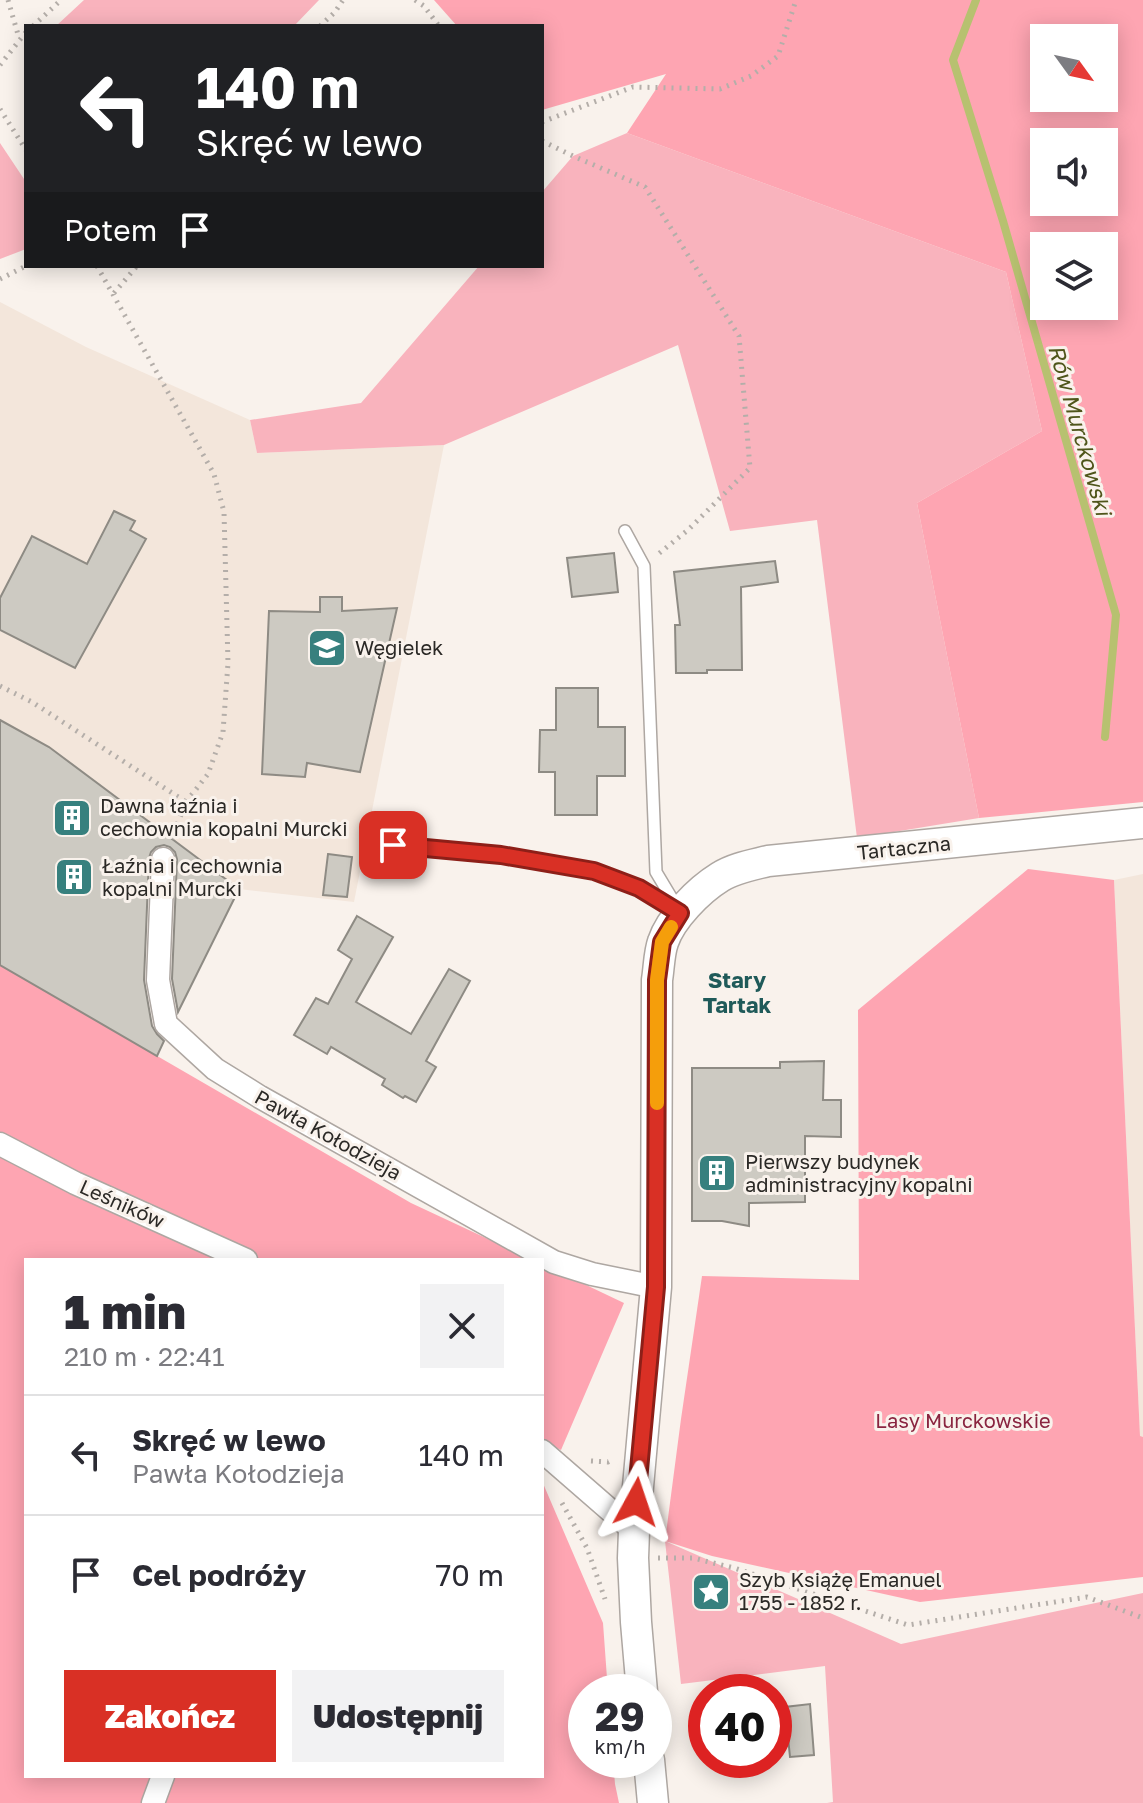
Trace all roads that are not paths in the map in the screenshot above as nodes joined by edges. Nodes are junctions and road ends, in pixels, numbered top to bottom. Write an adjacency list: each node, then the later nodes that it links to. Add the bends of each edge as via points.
1 (625, 531): 5 (lane, via 644,566 656,872)
2 (1143, 823): 5 (street, Tartaczna, via 768,861 721,877)
3 (366, 843): 5 (lane, via 501,855 594,871 639,888)
4 (163, 859): 8 (street, Pawła Kołodzieja, via 158,980 166,1024 215,1069 554,1262)
5 (680, 913): 8 (street, via 662,942 657,980)
6 (0, 1144): 7 (street, Leśników)
7 (242, 1258)
8 (656, 1287): 10 (street)
9 (544, 1453): 10 (street)
10 (633, 1544): 11 (street)
11 (640, 1674)
12 (162, 1778): 14 (street)
13 (651, 1778): 15 (street)
14 (153, 1803)
15 (653, 1803)

